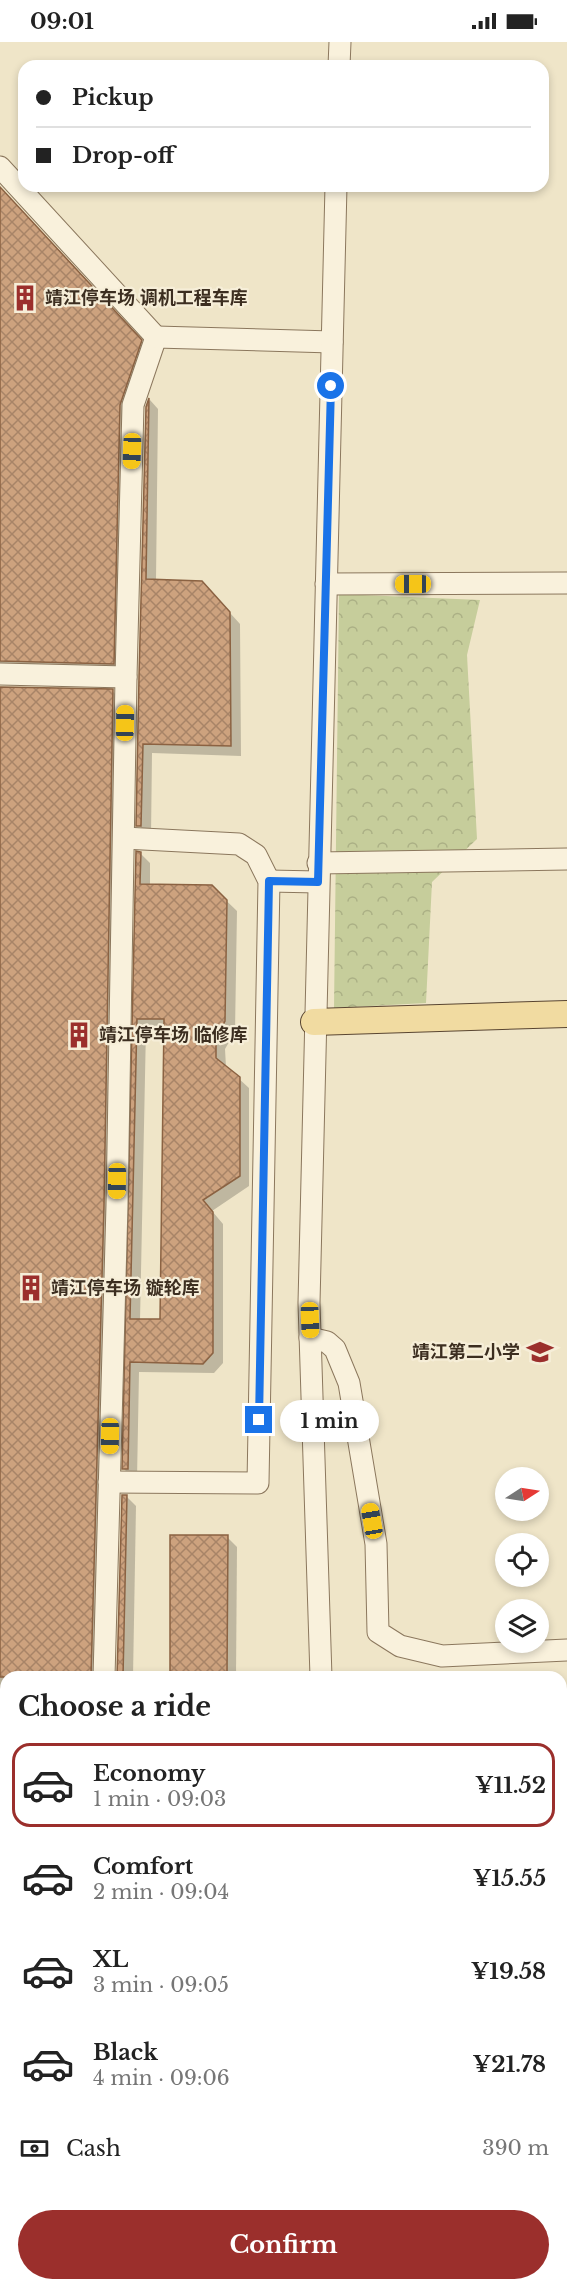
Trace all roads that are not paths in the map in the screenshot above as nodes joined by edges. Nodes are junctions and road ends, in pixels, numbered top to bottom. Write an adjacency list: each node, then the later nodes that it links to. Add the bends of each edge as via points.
1 (340, 42): 2 (street)
2 (339, 60)
3 (0, 167): 4 (street)
4 (18, 187)
5 (23, 192): 7 (street)
6 (336, 192): 8 (street)
7 (156, 337): 8 (street); 12 (street, via 133,405)
8 (332, 342): 10 (street)
9 (567, 583): 10 (street)
10 (326, 584): 15 (street)
11 (0, 674): 12 (street)
12 (126, 677): 13 (street)
13 (124, 838): 16 (street, via 239,844 256,855); 20 (street)
14 (567, 859): 15 (street)
15 (318, 872): 16 (street); 18 (street)
16 (269, 881): 20 (street, via 258,1483)
17 (567, 1014): 18 (main road)
18 (314, 1022): 19 (street)
19 (310, 1338): 21 (street, via 335,1348 349,1383 376,1544 378,1632 400,1646 442,1656); 23 (street)
20 (109, 1482): 22 (street)
21 (567, 1650)
22 (104, 1671)
23 (321, 1671)

